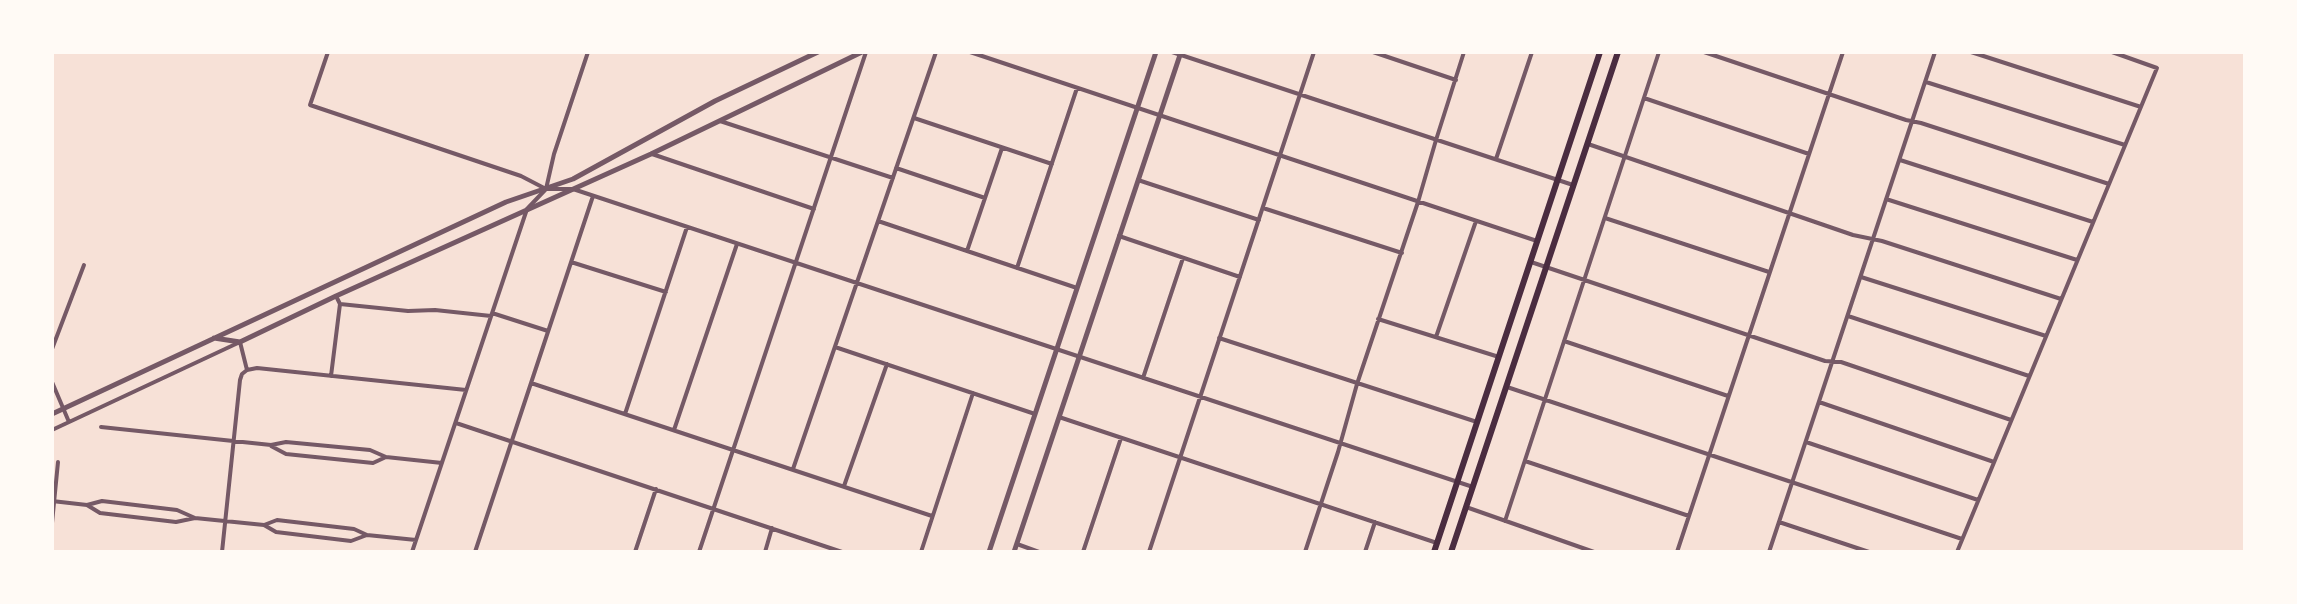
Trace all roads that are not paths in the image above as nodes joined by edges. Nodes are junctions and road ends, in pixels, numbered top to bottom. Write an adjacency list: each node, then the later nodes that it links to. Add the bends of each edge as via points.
1 (328, 52): 52 (street, via 310,105 521,176)
2 (588, 52): 52 (street)
3 (818, 52): 52 (street, via 715,101 573,179)
4 (864, 52): 32 (street); 40 (street)
5 (936, 52): 31 (street)
6 (970, 52): 24 (street)
7 (1156, 52): 29 (street)
8 (1172, 52): 21 (street)
9 (1314, 52): 26 (street)
10 (1373, 52): 22 (street)
11 (1464, 52): 22 (street)
12 (1532, 52): 43 (street)
13 (1600, 52): 49 (main road)
14 (1617, 52): 35 (main road)
15 (1659, 52): 27 (street)
16 (1704, 52): 25 (street)
17 (1843, 52): 25 (street)
18 (1935, 52): 23 (street)
19 (1971, 52): 28 (street)
20 (2112, 52): 28 (street, via 2157,68)
21 (1180, 54): 26 (street); 30 (street)
22 (1456, 80): 34 (street)
23 (1926, 81): 33 (street); 36 (street)
24 (1077, 88): 29 (street); 45 (street)
25 (1829, 94): 33 (street); 38 (street)
26 (1300, 95): 34 (street); 41 (street)
27 (1644, 98): 38 (street); 42 (street)
28 (2141, 107): 36 (street)
29 (1138, 108): 30 (street); 87 (street)
30 (1160, 116): 41 (street); 48 (street)
31 (914, 118): 37 (street); 46 (street)
32 (719, 120): 39 (street); 40 (street)
33 (1912, 121): 44 (street); 50 (street)
34 (1436, 140): 43 (street); 57 (street)
35 (1587, 144): 42 (street); 51 (main road)
36 (2125, 145): 50 (street)
37 (1002, 148): 45 (street); 55 (street)
38 (1809, 153): 61 (street)
39 (651, 154): 53 (street); 60 (street)
40 (832, 156): 47 (street); 60 (street)
41 (1280, 156): 57 (street); 58 (street)
42 (1625, 157): 61 (street); 62 (street)
43 (1496, 159): 49 (street)
44 (1900, 160): 56 (street); 66 (street)
45 (1052, 164): 81 (street)
46 (897, 168): 47 (street); 55 (street)
47 (893, 177): 64 (street)
48 (1138, 180): 63 (street); 68 (street)
49 (1558, 180): 51 (street); 70 (main road)
50 (2109, 184): 66 (street)
51 (1574, 185): 80 (main road)
52 (546, 189): 53 (street); 59 (street); 99 (street, via 506,202)
53 (573, 189): 54 (street); 59 (street)
54 (593, 196): 67 (street); 76 (street)
55 (985, 198): 72 (street)
56 (1886, 199): 69 (street); 75 (street)
57 (1418, 202): 65 (street); 73 (street)
58 (1263, 207): 63 (street); 73 (street)
59 (527, 209): 89 (street); 92 (street)
60 (814, 209): 78 (street)
61 (1790, 213): 69 (street); 82 (street)
62 (1605, 218): 82 (street); 85 (street)
63 (1258, 220): 83 (street)
64 (878, 221): 72 (street); 86 (street)
65 (1476, 221): 70 (street); 98 (street)
66 (2093, 222): 75 (street)
67 (687, 227): 71 (street); 88 (street)
68 (1119, 236): 74 (street); 106 (street)
69 (1873, 240): 84 (street); 90 (street)
70 (1537, 242): 77 (main road)
71 (737, 244): 78 (street); 135 (street)
72 (967, 251): 81 (street)
73 (1402, 253): 94 (street)
74 (1183, 258): 83 (street); 113 (street)
75 (2077, 260): 90 (street)
76 (571, 262): 88 (street); 95 (street)
77 (1531, 262): 80 (street); 107 (main road)
78 (796, 263): 86 (street); 142 (street)
79 (84, 265): 104 (street)
80 (1546, 267): 85 (street); 117 (main road)
81 (1017, 268): 87 (street)
82 (1770, 272): 96 (street)
83 (1240, 277): 100 (street)
84 (1861, 277): 93 (street); 97 (street)
85 (1584, 280): 96 (street); 101 (street)
86 (857, 283): 103 (street); 105 (street)
87 (1077, 288): 105 (street)
88 (666, 292): 126 (street)
89 (336, 296): 91 (street); 102 (street)
90 (2061, 299): 97 (street)
91 (340, 304): 92 (street); 111 (street)
92 (492, 315): 95 (street); 118 (street)
93 (1848, 316): 108 (street); 112 (street)
94 (1378, 319): 98 (street); 116 (street)
95 (548, 331): 115 (street)
96 (1749, 335): 108 (street); 120 (street)
97 (2046, 336): 112 (street)
98 (1436, 337): 107 (street)
99 (212, 338): 102 (street); 124 (street)
100 (1219, 338): 116 (street); 121 (street)
101 (1564, 341): 120 (street); 122 (street)
102 (240, 342): 110 (street); 130 (street)
103 (835, 347): 109 (street); 150 (street)
104 (52, 349)
105 (1057, 350): 106 (street); 127 (street)
106 (1079, 357): 113 (street); 128 (street)
107 (1499, 357): 131 (main road)
108 (1832, 362): 123 (street); 129 (street)
109 (887, 364): 119 (street); 153 (street)
110 (247, 370): 111 (street); 137 (street, via 240,380)
111 (331, 376): 118 (street)
112 (2030, 376): 129 (street)
113 (1143, 378): 121 (street)
114 (52, 382): 124 (street)
115 (531, 383): 126 (street); 138 (street)
116 (1357, 384): 131 (street); 140 (street)
117 (1506, 386): 122 (street); 154 (main road)
118 (466, 390): 132 (street)
119 (974, 393): 127 (street); 162 (street)
120 (1728, 396): 143 (street)
121 (1200, 397): 140 (street); 145 (street)
122 (1545, 399): 143 (street); 146 (street)
123 (1819, 402): 139 (street); 148 (street)
124 (64, 409): 125 (street); 130 (street)
125 (52, 414)
126 (625, 414): 135 (street)
127 (1035, 414): 185 (street)
128 (1059, 417): 136 (street); 176 (street)
129 (2011, 420): 148 (street)
130 (69, 422): 134 (street)
131 (1477, 422): 151 (main road)
132 (455, 423): 138 (street); 149 (street)
133 (100, 427): 137 (street)
134 (52, 430)
135 (674, 430): 142 (street)
136 (1121, 438): 145 (street); 188 (street)
137 (234, 441): 141 (street); 165 (street)
138 (512, 441): 155 (street); 179 (street)
139 (1806, 442): 152 (street); 156 (street)
140 (1340, 443): 151 (street); 158 (street)
141 (271, 445): 144 (street, via 286,442 370,450); 144 (street, via 286,454 371,462)
142 (733, 450): 150 (street); 161 (street)
143 (1709, 455): 152 (street); 163 (street)
144 (386, 457): 149 (street)
145 (1180, 457): 158 (street); 189 (street)
146 (1525, 461): 163 (street); 166 (street)
147 (58, 462): 157 (street)
148 (1994, 462): 156 (street)
149 (442, 463): 174 (street)
150 (793, 469): 153 (street)
151 (1457, 482): 154 (street); 175 (main road)
152 (1792, 483): 168 (street); 173 (street)
153 (844, 486): 162 (street)
154 (1473, 487): 160 (main road)
155 (656, 489): 161 (street); 180 (street)
156 (1978, 500): 173 (street)
157 (54, 501): 159 (street); 169 (street)
158 (1320, 504): 167 (street); 190 (street)
159 (87, 505): 164 (street, via 102,501 177,510); 164 (street, via 100,513 176,522)
160 (1466, 507): 166 (street); 193 (main road)
161 (713, 509): 171 (street); 181 (street)
162 (933, 516): 184 (street)
163 (1689, 516): 195 (street)
164 (195, 518): 165 (street)
165 (226, 521): 170 (street); 177 (street)
166 (1505, 521): 194 (street)
167 (1375, 522): 175 (street); 191 (street)
168 (1779, 522): 196 (street); 197 (street)
169 (52, 523)
170 (264, 525): 172 (street, via 277,520 357,529); 172 (street, via 276,532 351,541)
171 (772, 528): 182 (street); 183 (street)
172 (367, 535): 174 (street)
173 (1962, 539): 198 (street)
174 (416, 540): 178 (street)
175 (1437, 543): 192 (main road)
176 (1017, 544): 186 (street); 187 (street)
177 (222, 552)
178 (412, 552)
179 (475, 552)
180 (635, 552)
181 (699, 552)
182 (765, 552)
183 (842, 552)
184 (921, 552)
185 (989, 552)
186 (1014, 552)
187 (1039, 552)
188 (1083, 552)
189 (1149, 552)
190 (1305, 552)
191 (1365, 552)
192 (1434, 552)
193 (1451, 552)
194 (1594, 552)
195 (1677, 552)
196 (1769, 552)
197 (1869, 552)
198 (1957, 552)

